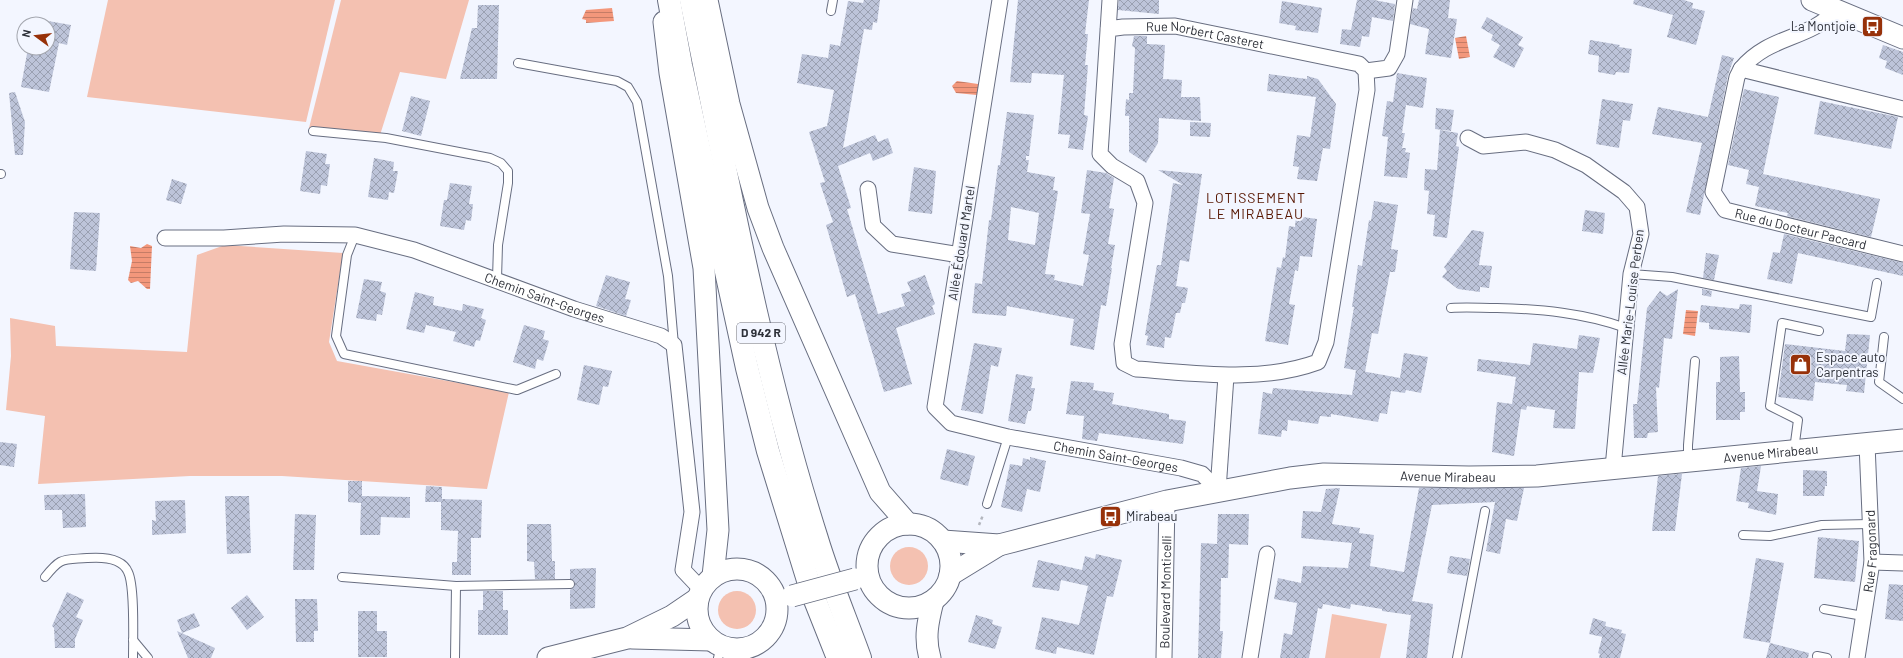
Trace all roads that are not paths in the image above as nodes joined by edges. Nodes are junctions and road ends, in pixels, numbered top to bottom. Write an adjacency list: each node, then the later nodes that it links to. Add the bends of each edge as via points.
1 (661, 0): 61 (main road, via 670,73 704,275 718,530)
2 (669, 0): 74 (main road, via 746,361 765,436 811,590)
3 (691, 0): 75 (main road, D 942 R, via 737,223 787,438 817,540)
4 (707, 0): 47 (main road, via 744,162 773,248 880,492)
5 (833, 0): 11 (lane)
6 (1000, 0): 24 (street, Allée Édouard Martel)
7 (1110, 0): 12 (street)
8 (1406, 0): 16 (street, via 1397,54 1389,68)
9 (1812, 0): 10 (main road)
10 (1835, 11): 13 (main road); 15 (street, via 1820,24 1766,47 1751,57)
11 (831, 12)
12 (1108, 29): 16 (street, Rue Norbert Casteret, via 1175,26 1359,64); 35 (street, via 1100,154 1112,166 1137,181 1145,203 1122,344 1124,363 1136,369)
13 (1903, 38)
14 (518, 63): 32 (lane, via 617,81 628,87 637,102 668,276)
15 (1741, 69): 17 (street); 23 (street, Rue du Docteur Paccard, via 1737,76 1714,192 1725,210)
16 (1366, 71): 35 (street, via 1367,90 1327,335 1318,362 1297,370)
17 (1903, 109)
18 (313, 131): 26 (lane, via 386,138 490,158 501,163 508,171 508,183 498,245)
19 (1468, 138): 25 (street, Allée Marie-Louise Perben, via 1483,146 1526,142 1555,150 1586,165 1624,192 1637,207 1641,234)
20 (868, 189): 24 (street, via 873,226 892,244)
21 (355, 235): 22 (street, Chemin Saint-Georges, via 284,234); 26 (street, Chemin Saint-Georges, via 414,250); 34 (lane, via 347,256 336,336 344,354 518,390)
22 (165, 238)
23 (1903, 254)
24 (960, 255): 37 (street, Allée Édouard Martel, via 935,407 951,424)
25 (1631, 274): 27 (lane, via 1672,277 1871,316); 29 (street, Allée Marie-Louise Perben)
26 (497, 279): 32 (street, Chemin Saint-Georges, via 574,308 661,336)
27 (1877, 283)
28 (1451, 308): 29 (lane, via 1556,311 1608,321)
29 (1626, 328): 42 (street, Allée Marie-Louise Perben)
30 (1819, 330): 40 (lane, via 1782,323 1770,406 1798,420)
31 (1884, 338): 36 (lane, via 1879,382)
32 (674, 345): 61 (street, via 692,512 683,570)
33 (1695, 362): 41 (lane)
34 (556, 374)
35 (1226, 376): 43 (street)
36 (1903, 398)
37 (1008, 437): 43 (street, Chemin Saint-Georges, via 1181,468 1202,474); 45 (lane)
38 (1903, 440): 39 (main road, Avenue Mirabeau)
39 (1867, 444): 40 (main road, Avenue Mirabeau); 48 (street, Rue Fragonard)
40 (1794, 451): 41 (main road, Avenue Mirabeau)
41 (1688, 461): 42 (main road, Avenue Mirabeau)
42 (1613, 468): 43 (main road, Avenue Mirabeau, via 1508,477 1324,474)
43 (1218, 490): 44 (main road, Avenue Mirabeau)
44 (1167, 501): 51 (main road, Avenue Mirabeau); 77 (street, Boulevard Monticelli)
45 (987, 504)
46 (1485, 511): 79 (lane)
47 (908, 524): 50 (main road, via 922,526 934,532); 58 (main road, via 896,526 876,540 869,552)
48 (1870, 524): 49 (lane, via 1822,525 1770,536); 53 (street, Rue Fragonard)
49 (1743, 535)
50 (943, 541): 51 (main road); 55 (main road, via 949,552)
51 (999, 545): 55 (main road)
52 (1267, 554): 78 (street)
53 (1872, 562): 54 (street); 65 (street, Rue Fragonard)
54 (1903, 563)
55 (950, 575): 63 (main road, via 947,585)
56 (45, 577): 67 (lane, via 56,563 66,559 109,558 120,564 128,571 132,585)
57 (342, 577): 60 (lane)
58 (861, 578): 62 (main road, bridge); 63 (main road, via 879,597 900,608 911,609)
59 (570, 584): 60 (lane)
60 (456, 586): 72 (lane)
61 (704, 588): 62 (main road, via 724,570 746,569 757,573); 66 (main road, via 672,616); 68 (main road, via 697,614 701,628)
62 (784, 599): 68 (main road, via 766,636 745,648)
63 (933, 602): 76 (main road, via 927,625 927,649)
64 (1824, 609): 65 (lane)
65 (1863, 616): 81 (street, Rue Fragonard)
66 (627, 638): 68 (main road); 73 (main road)
67 (133, 640): 70 (lane); 71 (lane)
68 (726, 650)
69 (1818, 656): 80 (lane)
70 (133, 658)
71 (148, 658)
72 (455, 658)
73 (548, 658)
74 (838, 658)
75 (860, 658)
76 (930, 658)
77 (1164, 658)
78 (1250, 658)
79 (1457, 658)
80 (1827, 658)
81 (1857, 658)

